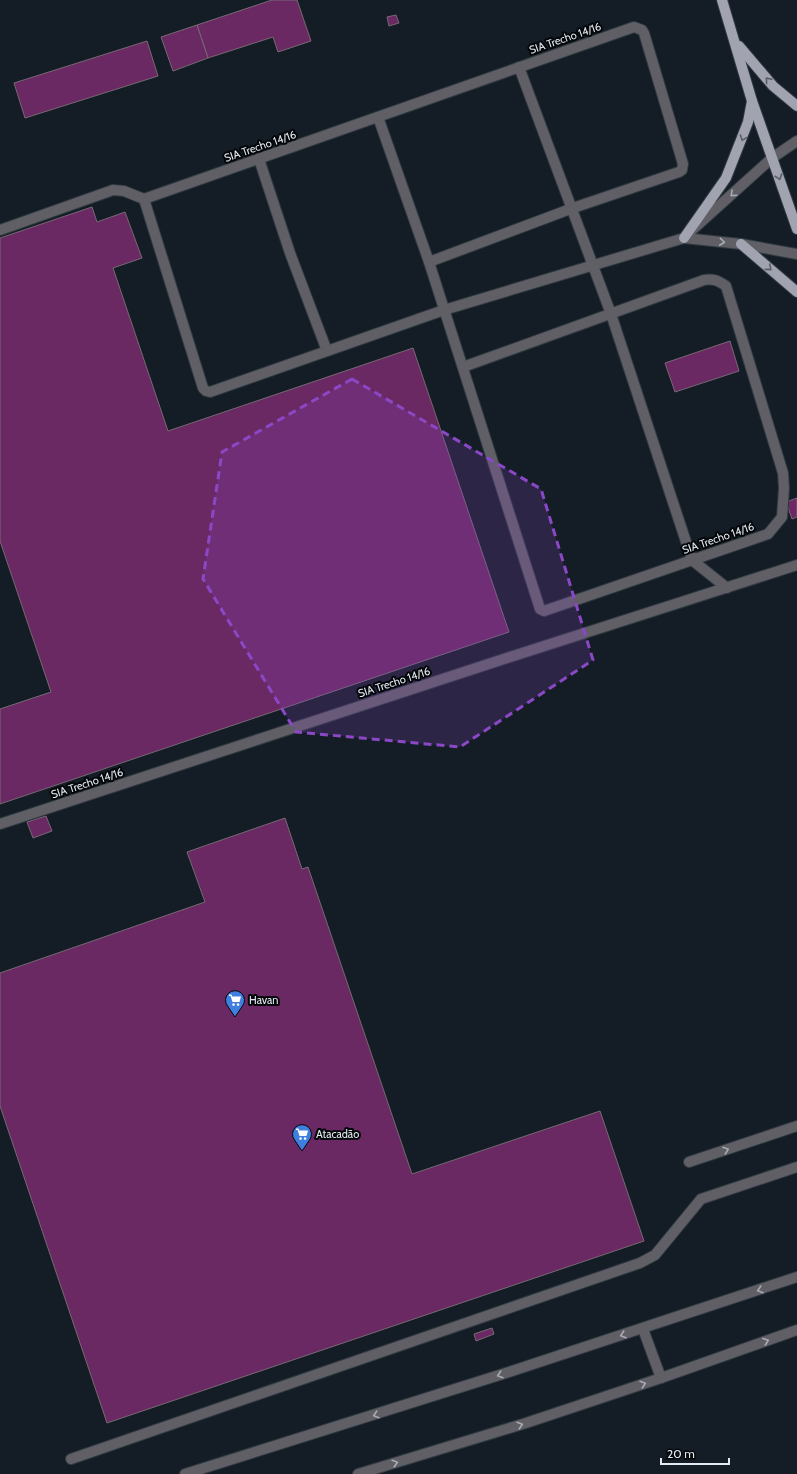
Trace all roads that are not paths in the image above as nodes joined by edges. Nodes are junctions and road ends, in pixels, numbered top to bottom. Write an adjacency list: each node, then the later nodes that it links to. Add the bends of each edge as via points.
1 (722, 0): 2 (main road)
2 (736, 44): 4 (main road); 5 (main road, one-way to 2, via 773,86)
3 (519, 67): 6 (lane, SIA Trecho 14/16); 11 (lane); 11 (lane, SIA Trecho 14/16, via 634,27 644,33 683,167 679,172)
4 (752, 101): 8 (main road); 14 (main road, one-way to 14, via 748,122 726,178)
5 (797, 106)
6 (378, 118): 9 (lane, SIA Trecho 14/16); 17 (lane)
7 (797, 141): 8 (lane)
8 (772, 158): 12 (main road, one-way to 12); 14 (lane, one-way to 14)
9 (259, 159): 10 (lane, SIA Trecho 14/16); 22 (lane)
10 (144, 200): 13 (lane, via 124,191 113,190); 22 (lane, via 206,391)
11 (572, 208): 17 (lane, SIA Trecho 14/16); 18 (lane)
12 (797, 229)
13 (0, 230)
14 (684, 238): 15 (lane, one-way to 15); 18 (lane)
15 (741, 244): 16 (lane); 19 (main road, one-way to 19)
16 (797, 254)
17 (429, 262): 20 (lane, SIA Trecho 14/16)
18 (593, 266): 20 (lane); 21 (lane)
19 (797, 292)
20 (444, 310): 22 (lane); 23 (lane, SIA Trecho 14/16)
21 (611, 314): 23 (lane, SIA Trecho 14/16); 24 (lane); 24 (lane, SIA Trecho 14/16, via 704,280 721,282 726,286 783,473 782,517 768,534)
22 (326, 351)
23 (463, 367): 24 (lane, SIA Trecho 14/16, via 540,609 544,610)
24 (692, 560): 26 (lane)
25 (797, 565): 26 (lane, SIA Trecho 14/16)
26 (727, 588): 27 (lane, SIA Trecho 14/16)
27 (0, 824)
28 (797, 1126): 29 (lane, one-way to 28)
29 (689, 1162)
30 (797, 1167): 35 (lane, via 701,1199 655,1255 640,1263)
31 (797, 1277): 32 (lane, one-way to 32)
32 (643, 1329): 34 (lane); 36 (lane, one-way to 36)
33 (797, 1330): 34 (lane, one-way to 33)
34 (661, 1378): 37 (lane, one-way to 34, via 526,1423)
35 (71, 1460)
36 (185, 1474)
37 (358, 1474)

